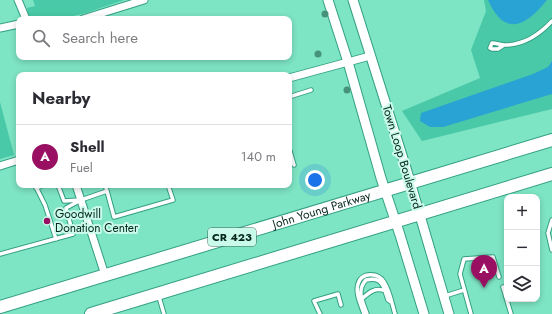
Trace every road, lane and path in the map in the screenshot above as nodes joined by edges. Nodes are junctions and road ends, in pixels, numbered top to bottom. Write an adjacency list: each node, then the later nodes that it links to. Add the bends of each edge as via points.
1 (18, 0): 5 (street)
2 (144, 0): 6 (street)
3 (328, 0): 12 (street, Town Loop Boulevard)
4 (352, 0): 11 (street, Town Loop Boulevard)
5 (25, 16)
6 (93, 16)
7 (552, 21): 10 (lane, via 540,33 525,41)
8 (16, 25): 9 (street)
9 (0, 28)
10 (504, 45)
11 (370, 56): 12 (street); 22 (street, Town Loop Boulevard)
12 (348, 62): 13 (street); 29 (street, Town Loop Boulevard)
13 (292, 77)
14 (311, 90): 15 (lane)
15 (292, 96)
16 (552, 140): 22 (highway, John Young Parkway / CR 423)
17 (292, 158): 19 (lane)
18 (16, 161): 20 (street)
19 (294, 164)
20 (0, 166)
21 (552, 174): 31 (highway, CR 423)
22 (410, 183): 29 (highway, John Young Parkway / CR 423); 31 (street, Town Loop Boulevard)
23 (36, 188): 34 (lane, via 45,205)
24 (59, 188): 30 (lane, via 64,201)
25 (77, 188): 30 (street)
26 (106, 188): 28 (lane)
27 (169, 188): 28 (lane, via 173,200 114,217)
28 (107, 191): 30 (lane)
29 (385, 191): 33 (street, Town Loop Boulevard); 37 (highway, John Young Parkway / CR 423)
30 (81, 200): 34 (lane, via 66,208 73,234); 37 (street)
31 (420, 214): 33 (highway, CR 423); 43 (street, Town Loop Boulevard)
32 (552, 220): 35 (lane, via 548,233)
33 (396, 222): 42 (highway, CR 423); 53 (street, Town Loop Boulevard)
34 (56, 239): 36 (lane)
35 (552, 250)
36 (0, 254)
37 (105, 275): 47 (highway, John Young Parkway / CR 423)
38 (499, 277): 40 (lane, via 493,257 464,259 460,274)
39 (503, 287): 56 (lane)
40 (464, 290): 43 (lane); 55 (lane)
41 (386, 291): 44 (lane, via 381,289 369,292); 44 (lane, via 378,280 366,280 361,285); 45 (lane, via 388,300)
42 (158, 294): 48 (highway, CR 423); 49 (lane)
43 (444, 296): 54 (street, Town Loop Boulevard)
44 (362, 299): 51 (lane)
45 (392, 302): 51 (lane, via 385,282 380,276 367,275 360,279 357,285); 52 (lane)
46 (341, 305): 50 (lane, via 338,294 314,301)
47 (0, 307)
48 (91, 314)
49 (164, 314)
50 (320, 314)
51 (365, 314)
52 (395, 314)
53 (424, 314)
54 (449, 314)
55 (471, 314)
56 (511, 314)

